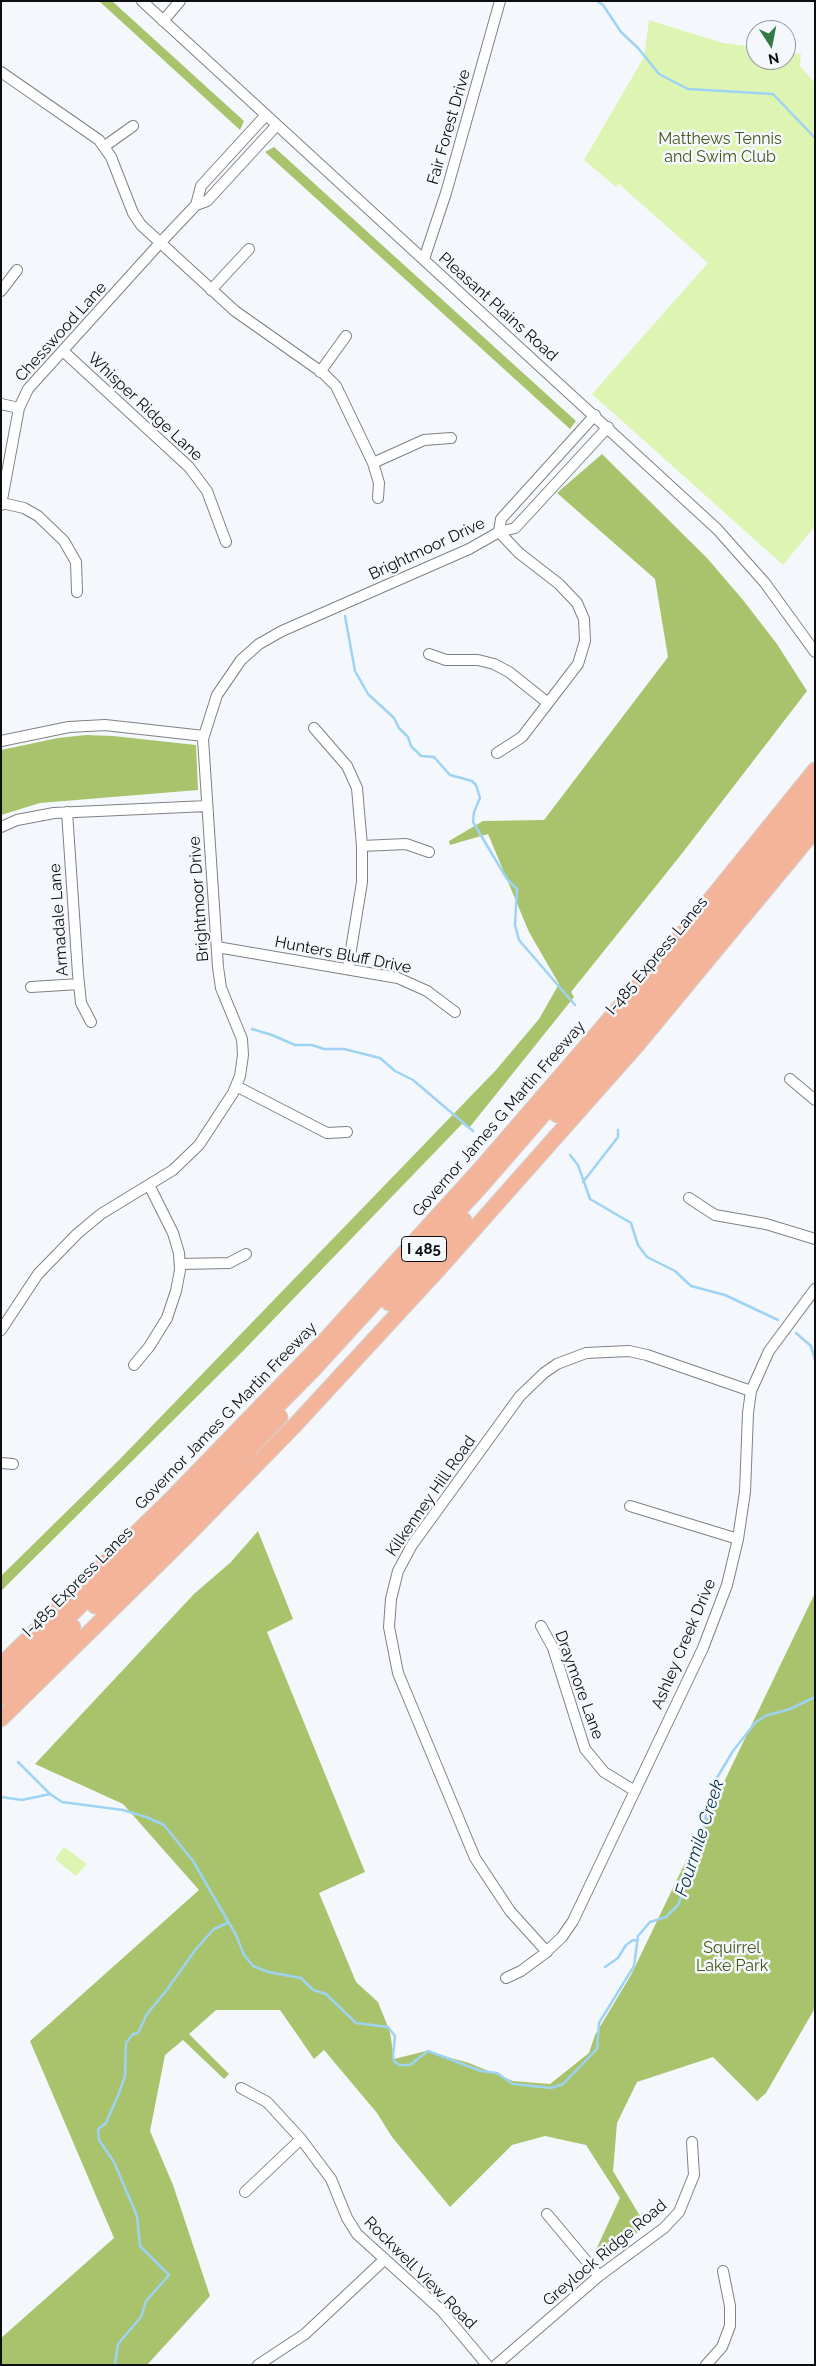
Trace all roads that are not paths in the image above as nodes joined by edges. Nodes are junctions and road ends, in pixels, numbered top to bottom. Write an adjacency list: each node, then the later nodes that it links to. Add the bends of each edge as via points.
1 (142, 1): 4 (street, Pleasant Plains Road)
2 (180, 1): 4 (street)
3 (500, 1): 13 (street, Fair Forest Drive)
4 (163, 20): 6 (street, Pleasant Plains Road)
5 (1, 72): 9 (street)
6 (266, 115): 8 (street, Pleasant Plains Road); 10 (street, Chesswood Lane, via 201,186)
7 (133, 126): 9 (street)
8 (276, 126): 10 (street, Chesswood Lane, via 207,200); 13 (street, Pleasant Plains Road)
9 (105, 146): 11 (street, via 133,213)
10 (196, 206): 11 (street, Chesswood Lane)
11 (160, 243): 15 (street); 18 (street, Chesswood Lane)
12 (249, 249): 15 (street)
13 (424, 259): 22 (street, Pleasant Plains Road)
14 (17, 270): 16 (street)
15 (211, 290): 19 (street, via 251,325)
16 (1, 291)
17 (346, 336): 19 (street)
18 (63, 351): 21 (street, Chesswood Lane, via 28,389); 29 (street, Whisper Ridge Lane, via 189,467 210,498)
19 (320, 372): 25 (street, via 340,391)
20 (1, 404): 21 (street)
21 (19, 408): 27 (street, Chesswood Lane)
22 (595, 415): 23 (street, Pleasant Plains Road); 28 (street, Brightmoor Drive, via 501,519)
23 (608, 427): 28 (street, Brightmoor Drive, via 515,528); 31 (street, Pleasant Plains Road, via 717,529 765,583)
24 (451, 438): 25 (street, via 424,440)
25 (373, 462): 26 (street, via 379,483)
26 (378, 498)
27 (1, 504): 30 (street, via 24,508 64,540 76,562)
28 (499, 532): 33 (street, via 519,553 569,593 584,620 582,657); 35 (street, Brightmoor Drive, via 469,549 259,644 223,682)
29 (226, 542)
30 (76, 592)
31 (815, 652)
32 (429, 654): 33 (street, via 446,660 478,660 494,664)
33 (548, 703): 37 (street, via 522,737)
34 (314, 728): 45 (street, via 354,779)
35 (204, 736): 36 (street, via 120,725 84,725); 40 (street, Brightmoor Drive)
36 (1, 740)
37 (497, 753)
38 (815, 770): 71 (highway, Governor James G Martin Freeway / I 485, via 684,932 577,1057 326,1339)
39 (815, 789): 72 (highway, I-485 Express Lanes / I 485, via 636,1010 477,1191 314,1369 69,1617)
40 (207, 806): 42 (street); 47 (street, Brightmoor Drive)
41 (815, 808): 73 (highway, I-485 Express Lanes / I 485, via 644,1017 430,1259 208,1494)
42 (67, 812): 43 (street, via 38,815); 49 (street, Armadale Lane)
43 (1, 827)
44 (815, 830): 74 (highway, I 485, via 638,1044 438,1270 296,1424)
45 (362, 846): 46 (street, via 406,844); 48 (street, via 360,898)
46 (429, 852)
47 (217, 947): 48 (street, Hunters Bluff Drive); 54 (street, Brightmoor Drive, via 221,988 237,1024 243,1049 243,1066)
48 (348, 968): 51 (street, Hunters Bluff Drive, via 411,982)
49 (79, 984): 50 (street); 52 (street, Armadale Lane, via 81,1003)
50 (31, 987)
51 (454, 1012)
52 (91, 1022)
53 (790, 1079): 55 (street)
54 (236, 1086): 56 (street, via 326,1133); 57 (street, Brightmoor Drive, via 199,1145 173,1170)
55 (815, 1100)
56 (347, 1132)
57 (149, 1185): 61 (street, via 173,1233); 63 (street, Brightmoor Drive, via 101,1214 77,1234 38,1274)
58 (689, 1198): 59 (street, via 715,1214 766,1224)
59 (815, 1239)
60 (246, 1254): 61 (street, via 229,1263)
61 (180, 1264): 64 (street, via 167,1318)
62 (815, 1289): 65 (street, Ashley Creek Drive, via 769,1351)
63 (1, 1330)
64 (134, 1365)
65 (751, 1391): 69 (street, Ashley Creek Drive); 76 (street, Kilkenney Hill Road, via 629,1351 586,1353 557,1364 520,1396 412,1545 398,1571 388,1627 398,1673 475,1858 510,1911)
66 (1, 1463): 67 (street)
67 (12, 1464)
68 (630, 1506): 69 (street)
69 (738, 1539): 75 (street, Ashley Creek Drive, via 727,1585 710,1630)
70 (541, 1626): 75 (street, Draymore Lane, via 552,1648 585,1749 604,1772)
71 (1, 1665)
72 (1, 1681)
73 (1, 1698)
74 (1, 1719)
75 (635, 1791): 76 (street, Ashley Creek Drive, via 573,1921)
76 (547, 1952): 77 (street, Ashley Creek Drive)
77 (506, 1978)
78 (241, 2088): 79 (street, Rockwell View Road, via 267,2102)
79 (301, 2139): 81 (street); 83 (street, Rockwell View Road, via 331,2179 357,2234)
80 (692, 2142): 85 (street, Greylock Ridge Road, via 694,2175 679,2212 664,2228)
81 (245, 2192)
82 (547, 2214): 85 (street)
83 (385, 2259): 86 (street, via 304,2334); 87 (street, Rockwell View Road, via 441,2310)
84 (723, 2271): 89 (street, via 730,2306 730,2326 722,2347)
85 (599, 2276): 88 (street, Greylock Ridge Road)
86 (258, 2365)
87 (487, 2365)
88 (496, 2365)
89 (706, 2365)

